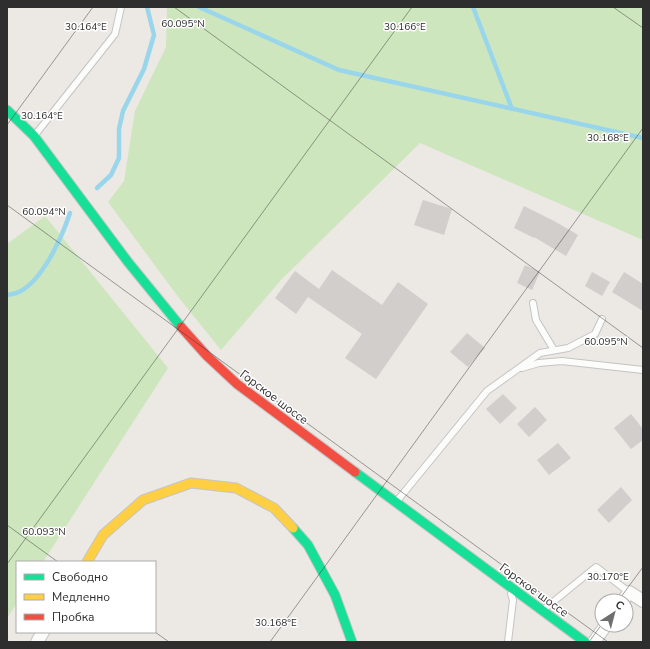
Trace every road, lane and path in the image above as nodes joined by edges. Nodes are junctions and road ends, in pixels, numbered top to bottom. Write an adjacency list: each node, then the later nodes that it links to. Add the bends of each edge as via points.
1 (121, 7): 3 (lane, via 115,34)
2 (7, 110): 3 (main road, Горское шоссе)
3 (34, 136): 9 (main road, Горское шоссе, via 128,262 207,356 237,384)
4 (533, 303): 6 (lane, via 536,320)
5 (602, 319): 6 (lane, via 595,334 568,348)
6 (554, 350): 7 (lane, via 540,353)
7 (516, 370): 8 (lane, via 539,362 562,361); 9 (lane, via 487,391)
8 (643, 370)
9 (396, 503): 11 (main road, Горское шоссе)
10 (88, 561): 17 (main road, via 104,535 143,500 190,483 236,488 274,508 308,545 335,595)
11 (508, 587): 13 (main road, Горское шоссе); 18 (lane, via 513,600)
12 (623, 593): 13 (lane, via 596,567)
13 (542, 611): 19 (main road, Горское шоссе)
14 (42, 633): 16 (street)
15 (600, 633): 20 (street)
16 (37, 642)
17 (352, 642)
18 (508, 642)
19 (585, 642)
20 (594, 642)

